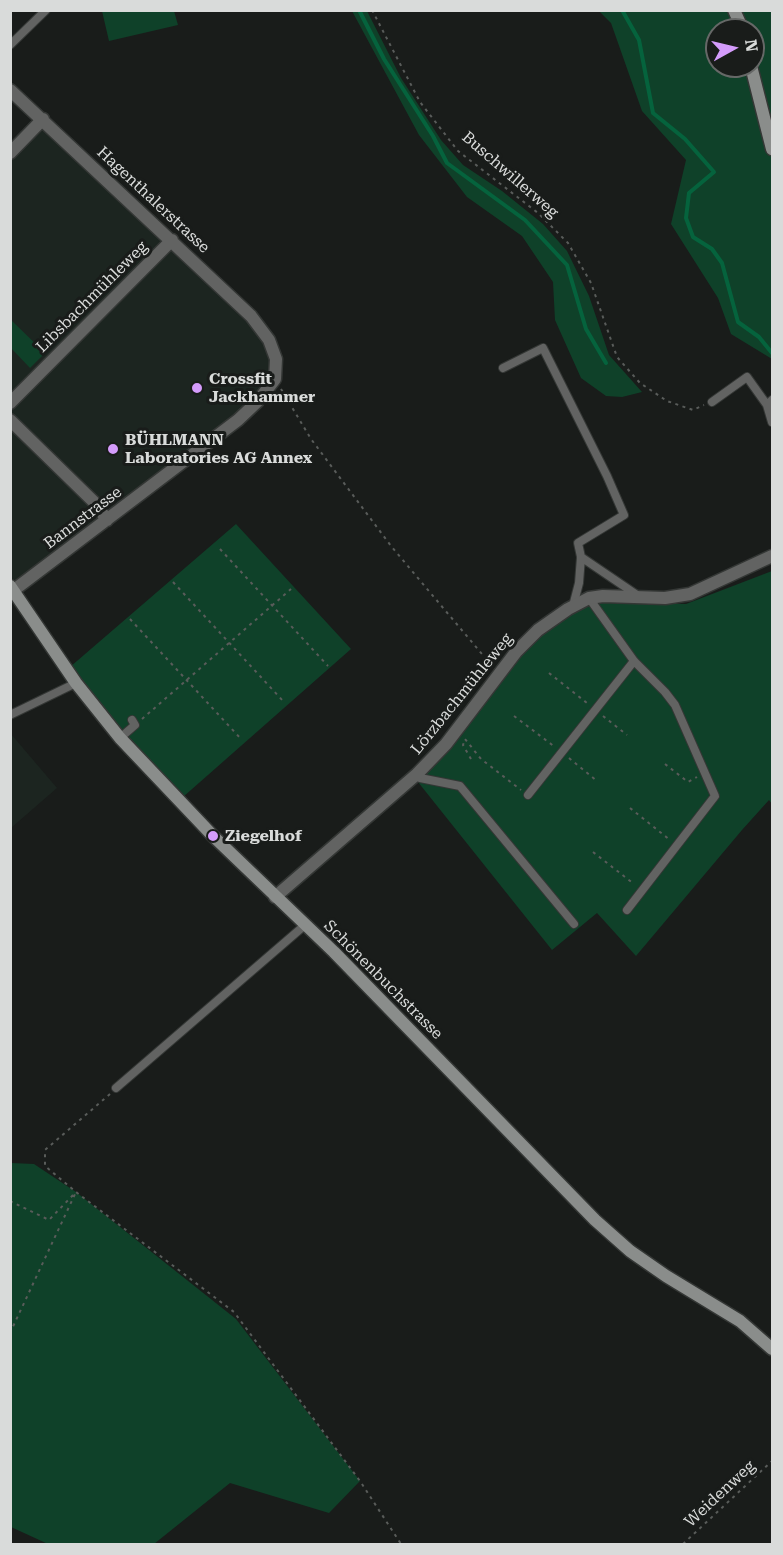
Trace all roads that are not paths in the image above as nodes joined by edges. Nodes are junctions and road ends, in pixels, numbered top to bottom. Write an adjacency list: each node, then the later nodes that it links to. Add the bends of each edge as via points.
1 (46, 10): 2 (lane)
2 (10, 45)
3 (754, 78): 6 (street)
4 (10, 90): 5 (street, Hagenthalerstrasse)
5 (43, 119): 7 (street); 8 (street, Hagenthalerstrasse)
6 (772, 149)
7 (10, 153)
8 (172, 240): 10 (street, Hagenthalerstrasse, via 251,316 269,340 276,359); 13 (street, Libsbachmühleweg)
9 (503, 368): 18 (lane, via 543,348 624,515 578,543)
10 (275, 379): 16 (street, Bannstrasse, via 238,420)
11 (712, 402): 12 (lane, via 747,376)
12 (770, 402): 15 (lane)
13 (10, 403)
14 (10, 420): 16 (street)
15 (772, 422)
16 (107, 519): 19 (street, Bannstrasse)
17 (772, 556): 20 (street, Lörzbachmühleweg, via 690,594)
18 (581, 557): 20 (lane); 22 (lane)
19 (12, 588): 24 (street, Schönenbuchstrasse)
20 (639, 597): 21 (street, Lörzbachmühleweg)
21 (589, 598): 22 (street, Lörzbachmühleweg); 23 (lane)
22 (573, 606): 28 (street, Lörzbachmühleweg, via 538,630 516,652 446,744)
23 (634, 661): 29 (lane); 31 (lane, via 675,705 715,796)
24 (76, 683): 25 (lane); 27 (street, Schönenbuchstrasse)
25 (10, 715)
26 (133, 722): 27 (lane)
27 (120, 738): 30 (street, Schönenbuchstrasse)
28 (417, 774): 30 (street, Lörzbachmühleweg); 32 (lane, via 420,778 460,786)
29 (528, 795)
30 (275, 897): 33 (street, Schönenbuchstrasse)
31 (627, 910)
32 (574, 924)
33 (305, 925): 34 (lane); 35 (street, Schönenbuchstrasse, via 630,1251 740,1322)
34 (116, 1088)
35 (772, 1349)

